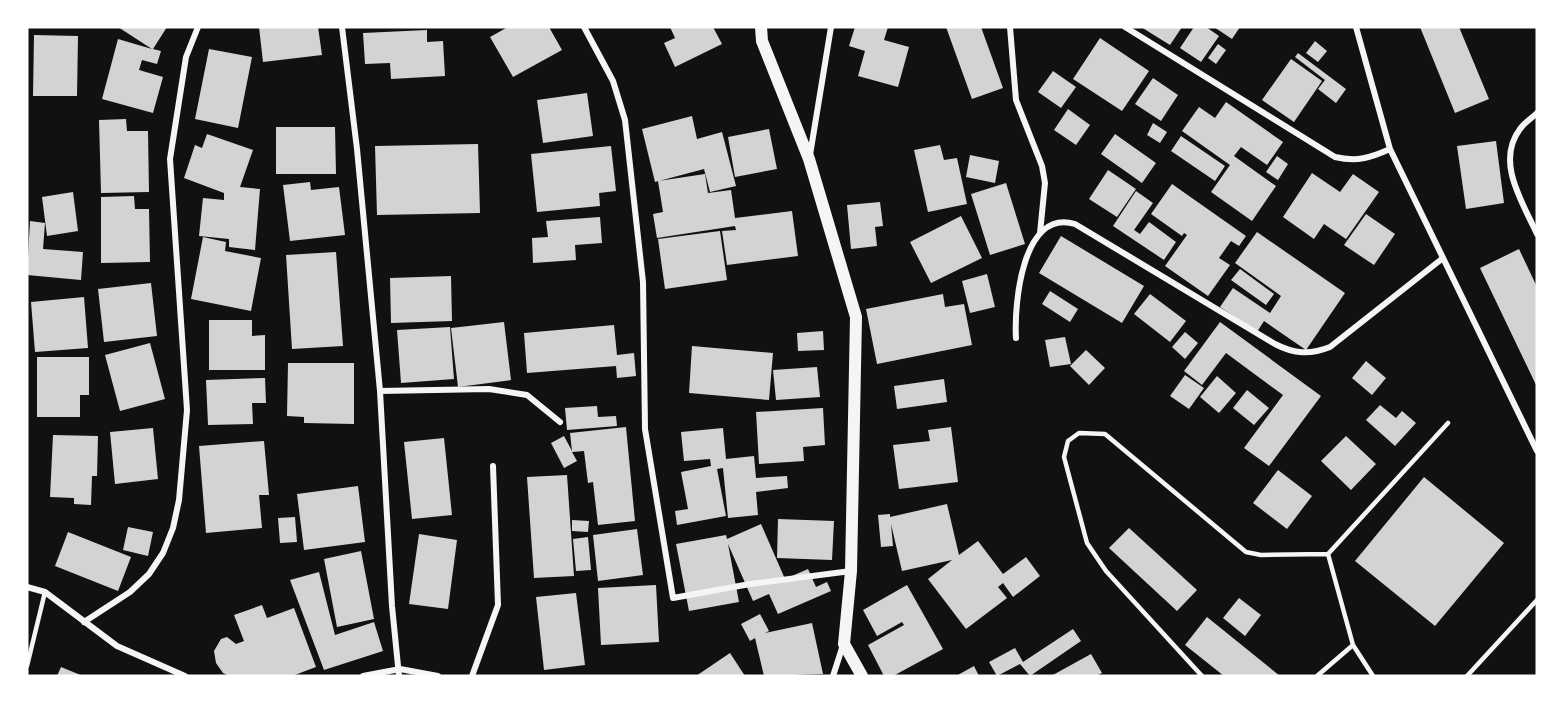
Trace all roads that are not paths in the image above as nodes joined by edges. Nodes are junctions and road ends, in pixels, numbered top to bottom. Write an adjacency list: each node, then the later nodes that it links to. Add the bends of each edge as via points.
1 (198, 27): 28 (street, via 186,57 170,159 187,410 179,500 166,545 149,574 130,592)
2 (342, 27): 18 (street)
3 (584, 27): 24 (street, via 613,81 625,120 642,282 645,429 673,598)
4 (754, 27): 10 (street)
5 (761, 27): 10 (main road)
6 (831, 27): 13 (street)
7 (1010, 27): 14 (street, via 1016,100 1045,183)
8 (1125, 27): 12 (street, via 1335,157 1362,160)
9 (1356, 27): 12 (street)
10 (762, 40): 13 (main road)
11 (1537, 113): 15 (street, via 1520,128 1510,163 1514,184)
12 (1390, 149): 16 (street)
13 (809, 159): 24 (main road, via 856,317)
14 (1041, 233): 16 (street, via 1060,222 1075,224 1285,350 1307,353 1340,341); 17 (street, via 1018,285)
15 (1537, 234)
16 (1443, 258): 21 (street)
17 (1016, 338)
18 (380, 391): 19 (street, via 489,388 527,395); 32 (street)
19 (560, 422)
20 (1448, 423): 23 (lane)
21 (1537, 451)
22 (493, 466): 36 (street, via 498,604)
23 (1328, 554): 30 (lane); 39 (lane, via 1246,552 1105,434 1078,433 1068,441 1064,457 1087,543 1106,571)
24 (851, 571): 29 (main road)
25 (27, 588): 26 (street)
26 (45, 592): 28 (street); 31 (lane)
27 (1537, 600): 42 (lane)
28 (84, 622): 33 (street, via 117,646)
29 (844, 644): 37 (street); 38 (main road)
30 (1353, 645): 40 (lane); 41 (lane)
31 (27, 666)
32 (399, 673): 34 (street); 35 (street)
33 (186, 676)
34 (363, 676)
35 (438, 676)
36 (472, 676)
37 (832, 676)
38 (862, 676)
39 (1202, 676)
40 (1317, 676)
41 (1373, 676)
42 (1467, 676)

